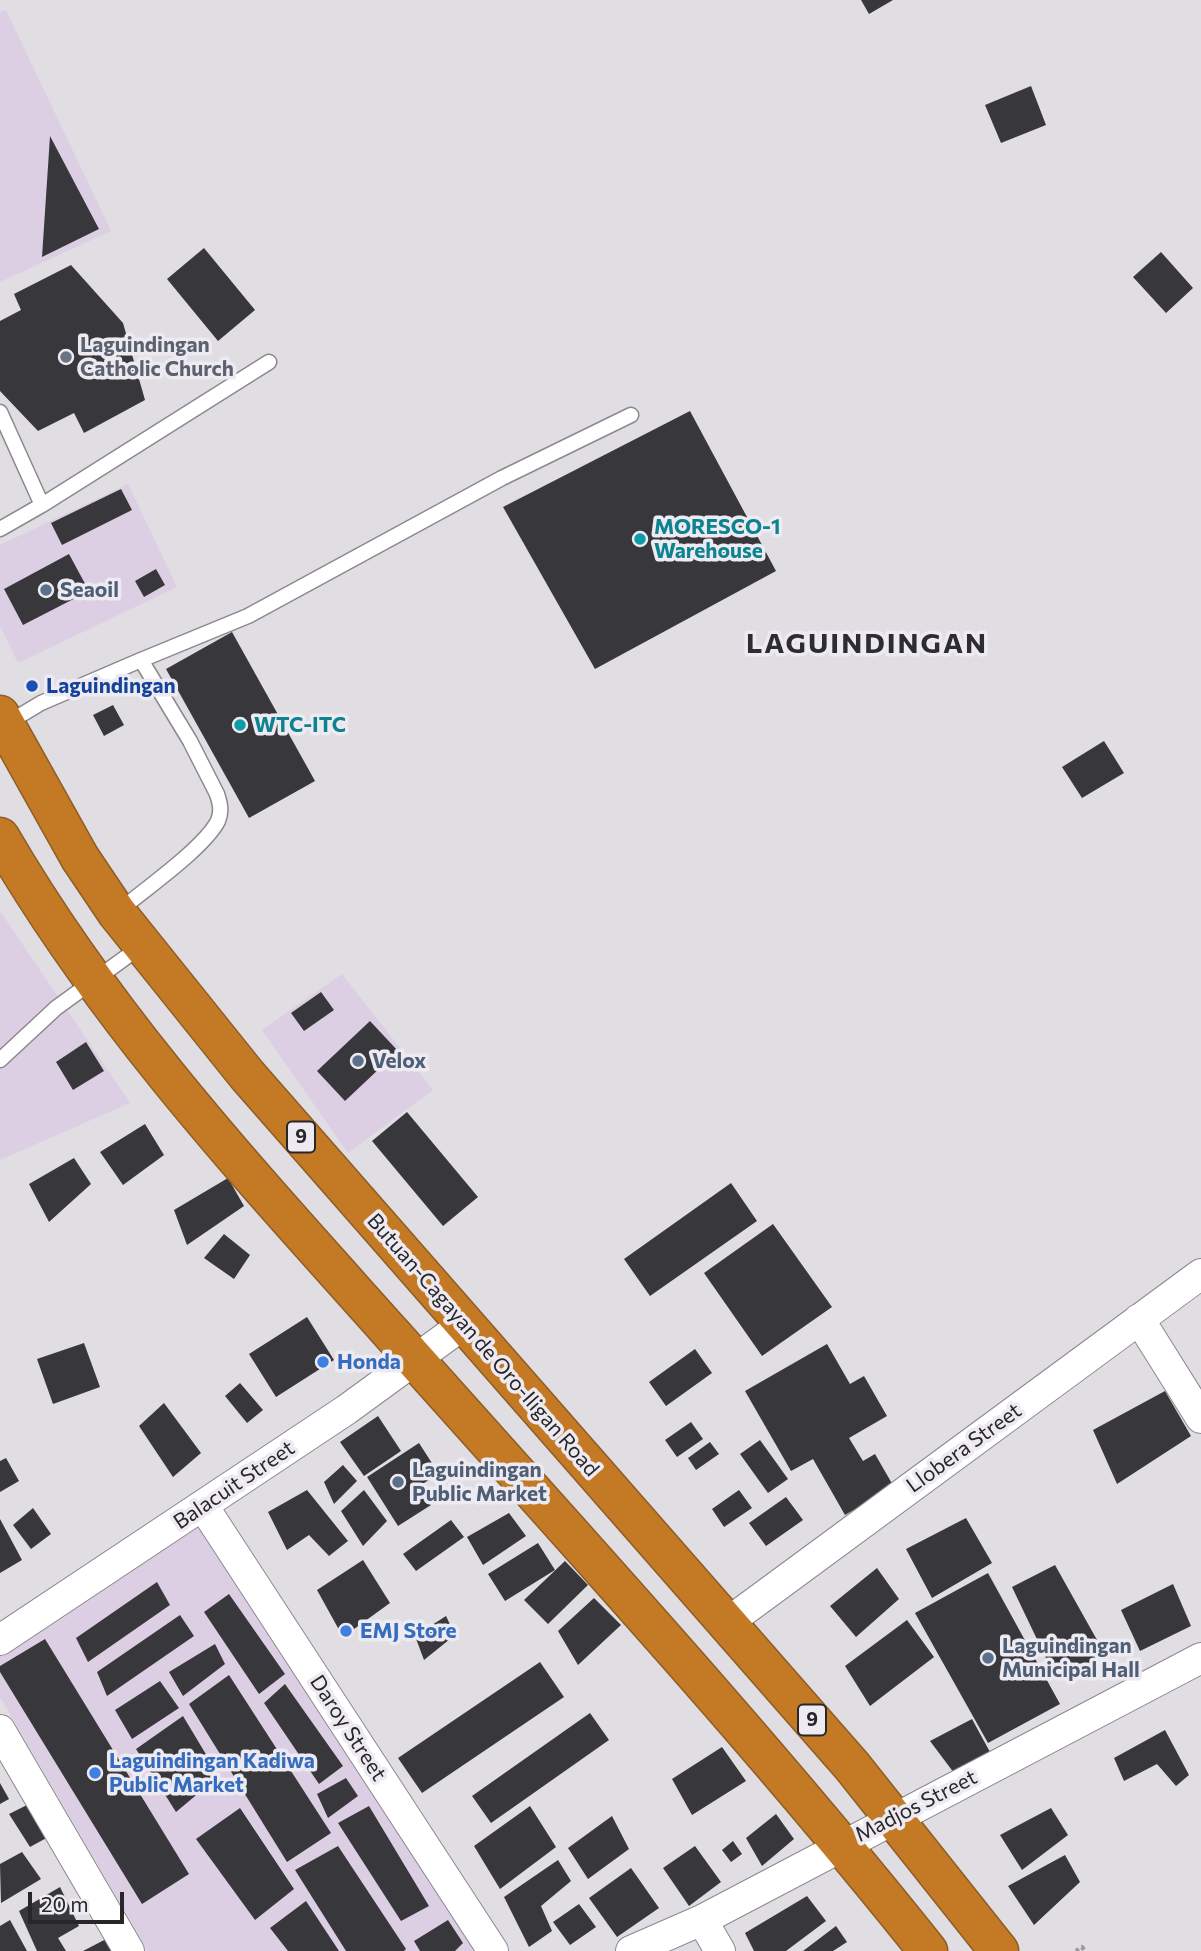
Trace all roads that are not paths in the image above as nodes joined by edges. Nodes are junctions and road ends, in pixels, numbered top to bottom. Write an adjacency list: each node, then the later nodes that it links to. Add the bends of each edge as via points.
1 (269, 362): 4 (lane)
2 (0, 412): 4 (lane)
3 (631, 415): 6 (lane, via 502,478 248,615)
4 (41, 505): 5 (lane)
5 (0, 529)
6 (141, 660): 7 (lane); 9 (lane, via 190,741 221,809 198,843)
7 (2, 720): 9 (highway, Butuan-Cagayan de Oro-Iligan Road / 9, via 80,858)
8 (0, 837): 11 (highway, via 46,916)
9 (117, 913): 10 (highway, Butuan-Cagayan de Oro-Iligan Road / 9)
10 (142, 945): 11 (lane); 15 (highway, Butuan-Cagayan de Oro-Iligan Road / 9, via 247,1075)
11 (95, 982): 12 (lane, via 55,1008); 16 (highway, via 217,1140)
12 (0, 1060)
13 (1201, 1274): 14 (street, Llobera Street)
14 (1139, 1319): 17 (street); 19 (street, Llobera Street)
15 (464, 1324): 16 (street, Balacuit Street); 19 (highway, Butuan-Cagayan de Oro-Iligan Road / 9)
16 (415, 1360): 18 (street, Balacuit Street); 24 (highway)
17 (1201, 1419)
18 (203, 1506): 20 (street, Balacuit Street); 27 (street, Daroy Street)
19 (727, 1623): 23 (highway, Butuan-Cagayan de Oro-Iligan Road / 9)
20 (0, 1640)
21 (1201, 1658): 23 (street, Madjos Street)
22 (0, 1730): 26 (street)
23 (894, 1819): 24 (street, Madjos Street); 31 (highway, Butuan-Cagayan de Oro-Iligan Road / 9)
24 (842, 1843): 25 (street, Madjos Street); 30 (highway)
25 (702, 1920): 28 (street, Madjos Street); 29 (street)
26 (129, 1951)
27 (494, 1951)
28 (631, 1951)
29 (720, 1951)
30 (928, 1951)
31 (999, 1951)

